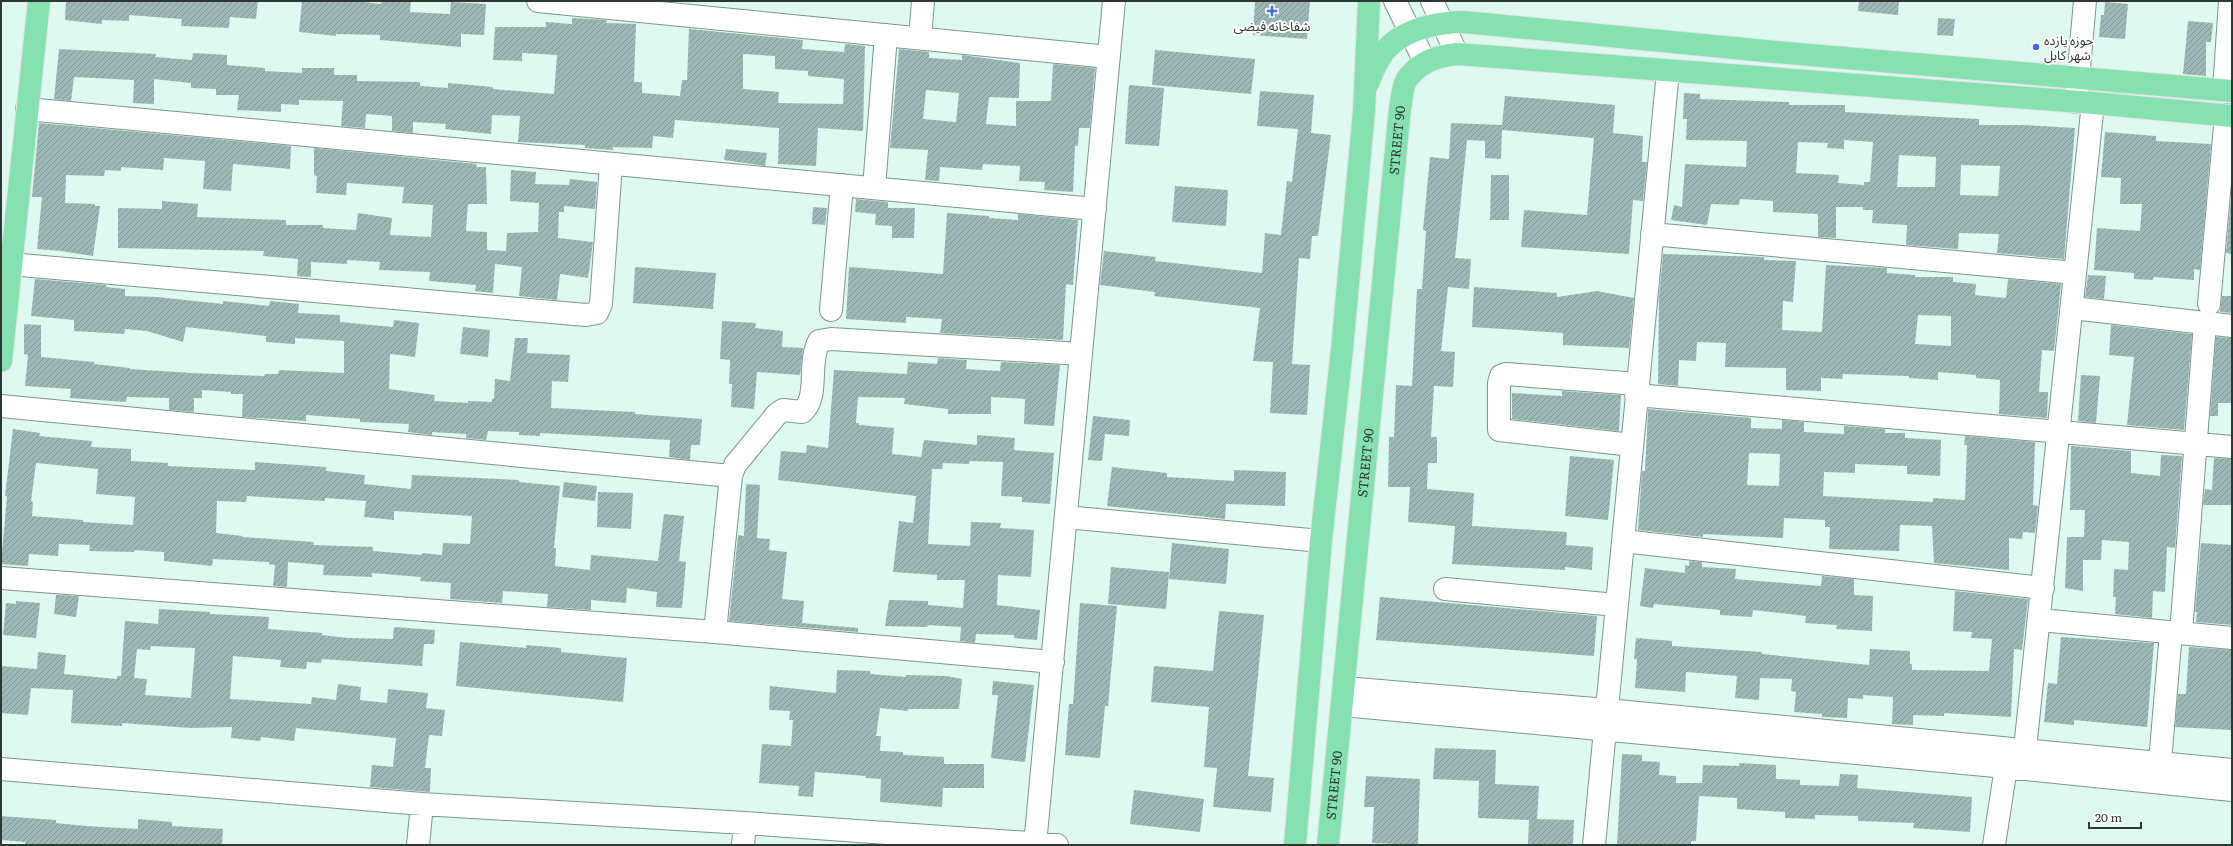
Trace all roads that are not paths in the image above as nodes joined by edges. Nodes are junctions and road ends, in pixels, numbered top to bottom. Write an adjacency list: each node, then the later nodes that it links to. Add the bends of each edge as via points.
1 (39, 1): 24 (main road)
2 (538, 1): 12 (street)
3 (923, 1): 13 (street)
4 (1114, 1): 16 (street)
5 (1369, 1): 21 (main road)
6 (1394, 1): 11 (street)
7 (1432, 1): 10 (street)
8 (2085, 1): 19 (street)
9 (2230, 1): 22 (street)
10 (1443, 22): 11 (main road); 14 (main road, via 1472,22); 15 (street)
11 (1411, 32): 17 (street); 21 (main road, via 1393,43 1381,56)
12 (886, 35): 13 (street); 28 (street)
13 (920, 38): 16 (street)
14 (1776, 52): 19 (main road); 20 (main road)
15 (1457, 54): 17 (main road); 18 (main road)
16 (1109, 57): 29 (street)
17 (1424, 62): 58 (main road, STREET 90, via 1406,81 1400,108)
18 (1668, 71): 20 (main road); 30 (street)
19 (2078, 78): 22 (main road); 23 (street)
20 (1774, 79): 23 (main road)
21 (1366, 87): 47 (main road)
22 (2228, 91)
23 (2084, 102): 25 (main road); 32 (street)
24 (27, 109): 26 (street); 31 (main road)
25 (2229, 116): 35 (street)
26 (611, 164): 27 (street); 31 (street, via 601,304 597,313 586,315)
27 (842, 185): 28 (street); 34 (street)
28 (874, 188): 29 (street)
29 (1095, 209): 37 (street)
30 (1652, 234): 32 (street); 39 (street)
31 (10, 264): 38 (main road)
32 (2075, 273): 33 (street)
33 (2072, 308): 35 (street); 41 (street)
34 (831, 310)
35 (2207, 313): 36 (street); 43 (street)
36 (2232, 326)
37 (1081, 354): 45 (street, via 831,339 818,341 813,352 811,402 802,412 783,410 777,414 735,466); 46 (street)
38 (1, 361)
39 (1637, 390): 41 (street); 42 (street); 42 (street, via 1506,374 1501,376 1499,383 1499,430)
40 (1, 406): 45 (street)
41 (2059, 432): 43 (street); 50 (street)
42 (1632, 444): 48 (street)
43 (2195, 444): 44 (street); 55 (street)
44 (2232, 447)
45 (731, 476): 54 (street)
46 (1066, 516): 47 (street); 57 (street)
47 (1321, 541): 72 (main road)
48 (1623, 541): 50 (street); 52 (street)
49 (1, 578): 54 (street)
50 (2043, 588): 53 (street)
51 (1445, 589): 52 (street)
52 (1616, 605): 59 (street)
53 (2040, 620): 55 (street); 60 (street)
54 (715, 632): 57 (street)
55 (2176, 632): 56 (street); 61 (street)
56 (2232, 638)
57 (1053, 662): 68 (street)
58 (1344, 696): 59 (street); 73 (main road, STREET 90)
59 (1606, 720): 60 (street); 62 (street); 74 (street)
60 (2025, 749): 61 (street)
61 (2160, 762): 64 (street)
62 (2006, 767): 65 (street); 75 (street)
63 (1, 769): 66 (street)
64 (2232, 770)
65 (2232, 790)
66 (422, 804): 67 (street); 69 (street)
67 (745, 823): 68 (street); 70 (street)
68 (1035, 844): 71 (street)
69 (418, 845)
70 (743, 845)
71 (1057, 845)
72 (1295, 845)
73 (1328, 845)
74 (1594, 845)
75 (1994, 845)

